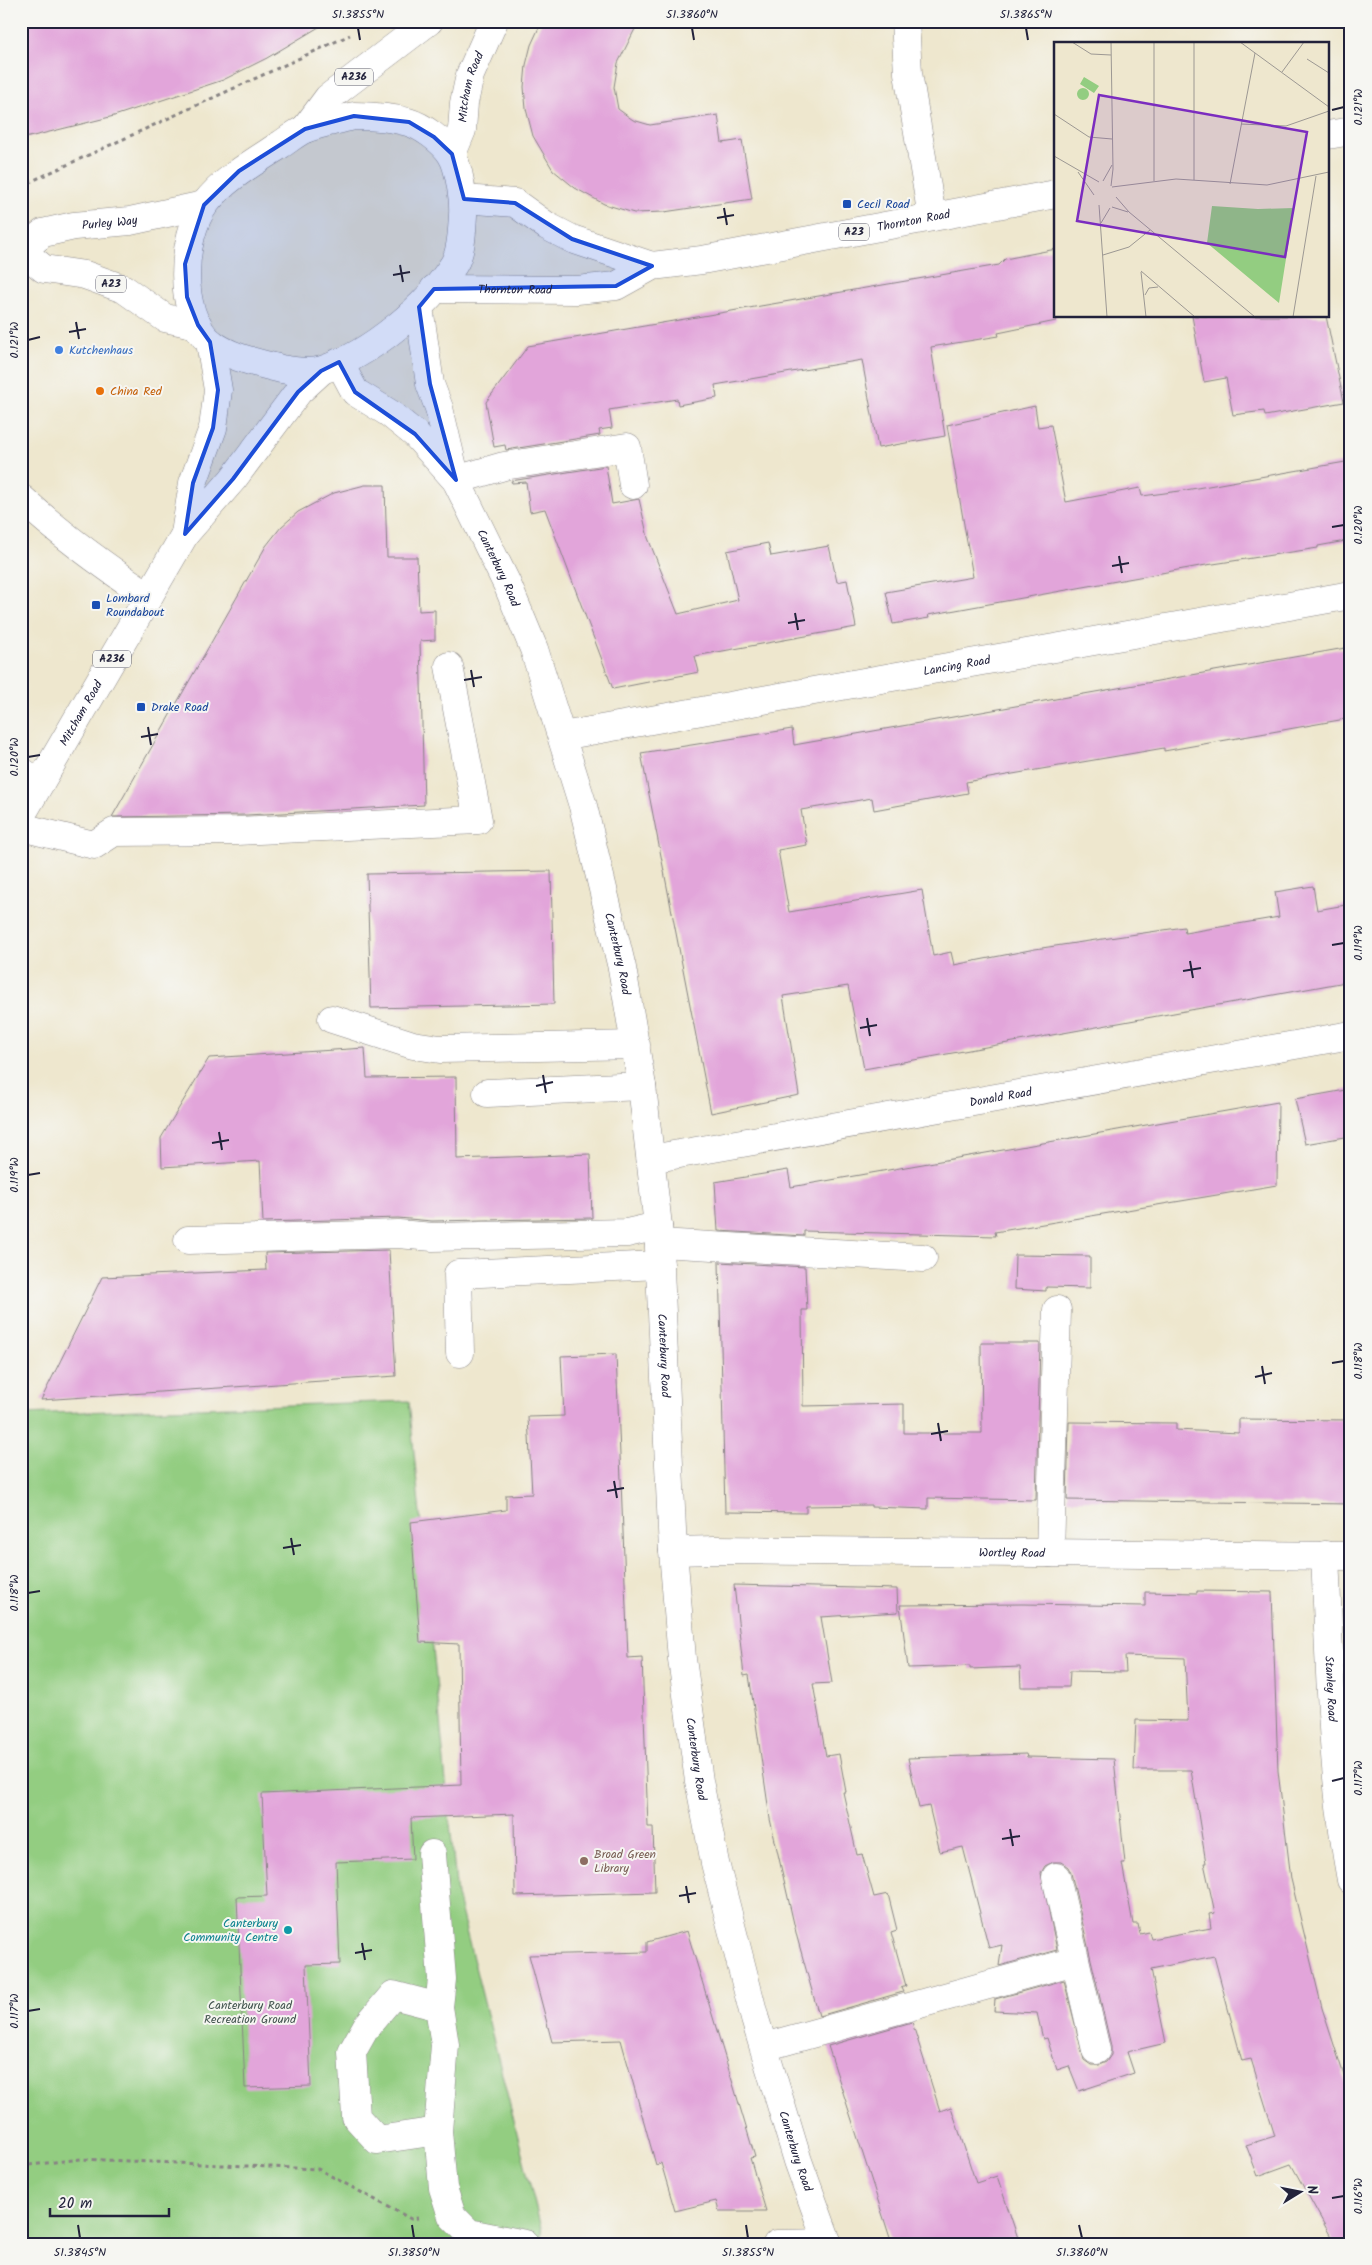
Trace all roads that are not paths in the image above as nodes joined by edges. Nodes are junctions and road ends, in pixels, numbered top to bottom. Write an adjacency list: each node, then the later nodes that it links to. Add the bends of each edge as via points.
1 (429, 21): 4 (main road, A236, via 328,98)
2 (494, 21): 7 (main road, Mitcham Road, via 470,75 462,130)
3 (905, 21): 11 (main road, via 908,73)
4 (305, 130): 7 (main road, via 354,116 378,116 410,122 434,137); 10 (main road, via 239,171)
5 (1351, 130): 6 (main road)
6 (1330, 135)
7 (452, 154): 9 (main road)
8 (1054, 194): 11 (main road, Thornton Road / A23)
9 (464, 199): 13 (main road, Thornton Road / A23, via 515,204 547,226 572,238); 14 (main road, via 462,232 455,262)
10 (204, 205): 12 (main road, Purley Way / A23, via 130,221 74,226 42,233); 15 (main road, via 192,232 186,264 187,297)
11 (932, 217): 13 (main road, Thornton Road / A23, via 702,260)
12 (22, 251): 15 (main road, Purley Way / A23, via 44,269 85,275 124,289 165,318)
13 (652, 266): 14 (main road, Thornton Road / A23, via 616,286)
14 (426, 298): 16 (main road, via 377,342); 17 (main road, Canterbury Road, via 430,384)
15 (204, 333): 16 (main road, via 232,354 268,365 295,372); 20 (main road, Mitcham Road / A236, via 218,390 213,428 194,483)
16 (330, 367): 17 (main road, Canterbury Road, via 355,392 389,412 415,434); 20 (main road, Mitcham Road / A236, via 298,392 233,479)
17 (456, 480): 18 (main road, via 504,466 627,447); 24 (main road, Canterbury Road, via 507,584 534,649)
18 (633, 485)
19 (21, 498): 22 (main road, via 91,557)
20 (185, 534): 22 (main road, Mitcham Road / A236)
21 (1351, 595): 24 (main road, Lancing Road)
22 (149, 596): 25 (main road, Mitcham Road / A236)
23 (449, 666): 27 (main road, via 478,820 237,831 114,832 94,845)
24 (562, 736): 30 (main road, Canterbury Road, via 603,884)
25 (30, 777): 26 (main road, Mitcham Road / A236)
26 (21, 816)
27 (21, 827)
28 (332, 1019): 30 (main road, via 413,1045 440,1049)
29 (1351, 1035): 33 (main road, Donald Road)
30 (636, 1045): 31 (main road, Canterbury Road)
31 (642, 1086): 32 (main road); 33 (main road, Canterbury Road)
32 (487, 1093)
33 (651, 1159): 35 (main road, Canterbury Road)
34 (188, 1240): 35 (main road, via 398,1234 433,1237 627,1233)
35 (659, 1244): 36 (main road); 38 (main road, via 458,1274); 39 (main road, Canterbury Road)
36 (923, 1258)
37 (1057, 1310): 40 (main road)
38 (460, 1353)
39 (673, 1551): 40 (main road, Wortley Road); 47 (main road, Canterbury Road, via 682,1659 699,1781 734,1941)
40 (1050, 1553): 41 (main road, Wortley Road)
41 (1338, 1556): 44 (main road, Stanley Road, via 1334,1752)
42 (432, 1854): 46 (main road, via 442,1979)
43 (1056, 1877): 45 (main road)
44 (1351, 1880)
45 (1075, 1961): 47 (main road); 48 (main road)
46 (439, 2007): 49 (main road, via 445,2045); 49 (main road, via 393,1996 366,2027 352,2052 356,2116 377,2140)
47 (764, 2047): 50 (main road, Canterbury Road, via 798,2161)
48 (1096, 2050)
49 (438, 2131): 51 (main road, via 443,2188 452,2216 469,2233)
50 (828, 2243): 52 (main road)
51 (525, 2244)
52 (776, 2244)

